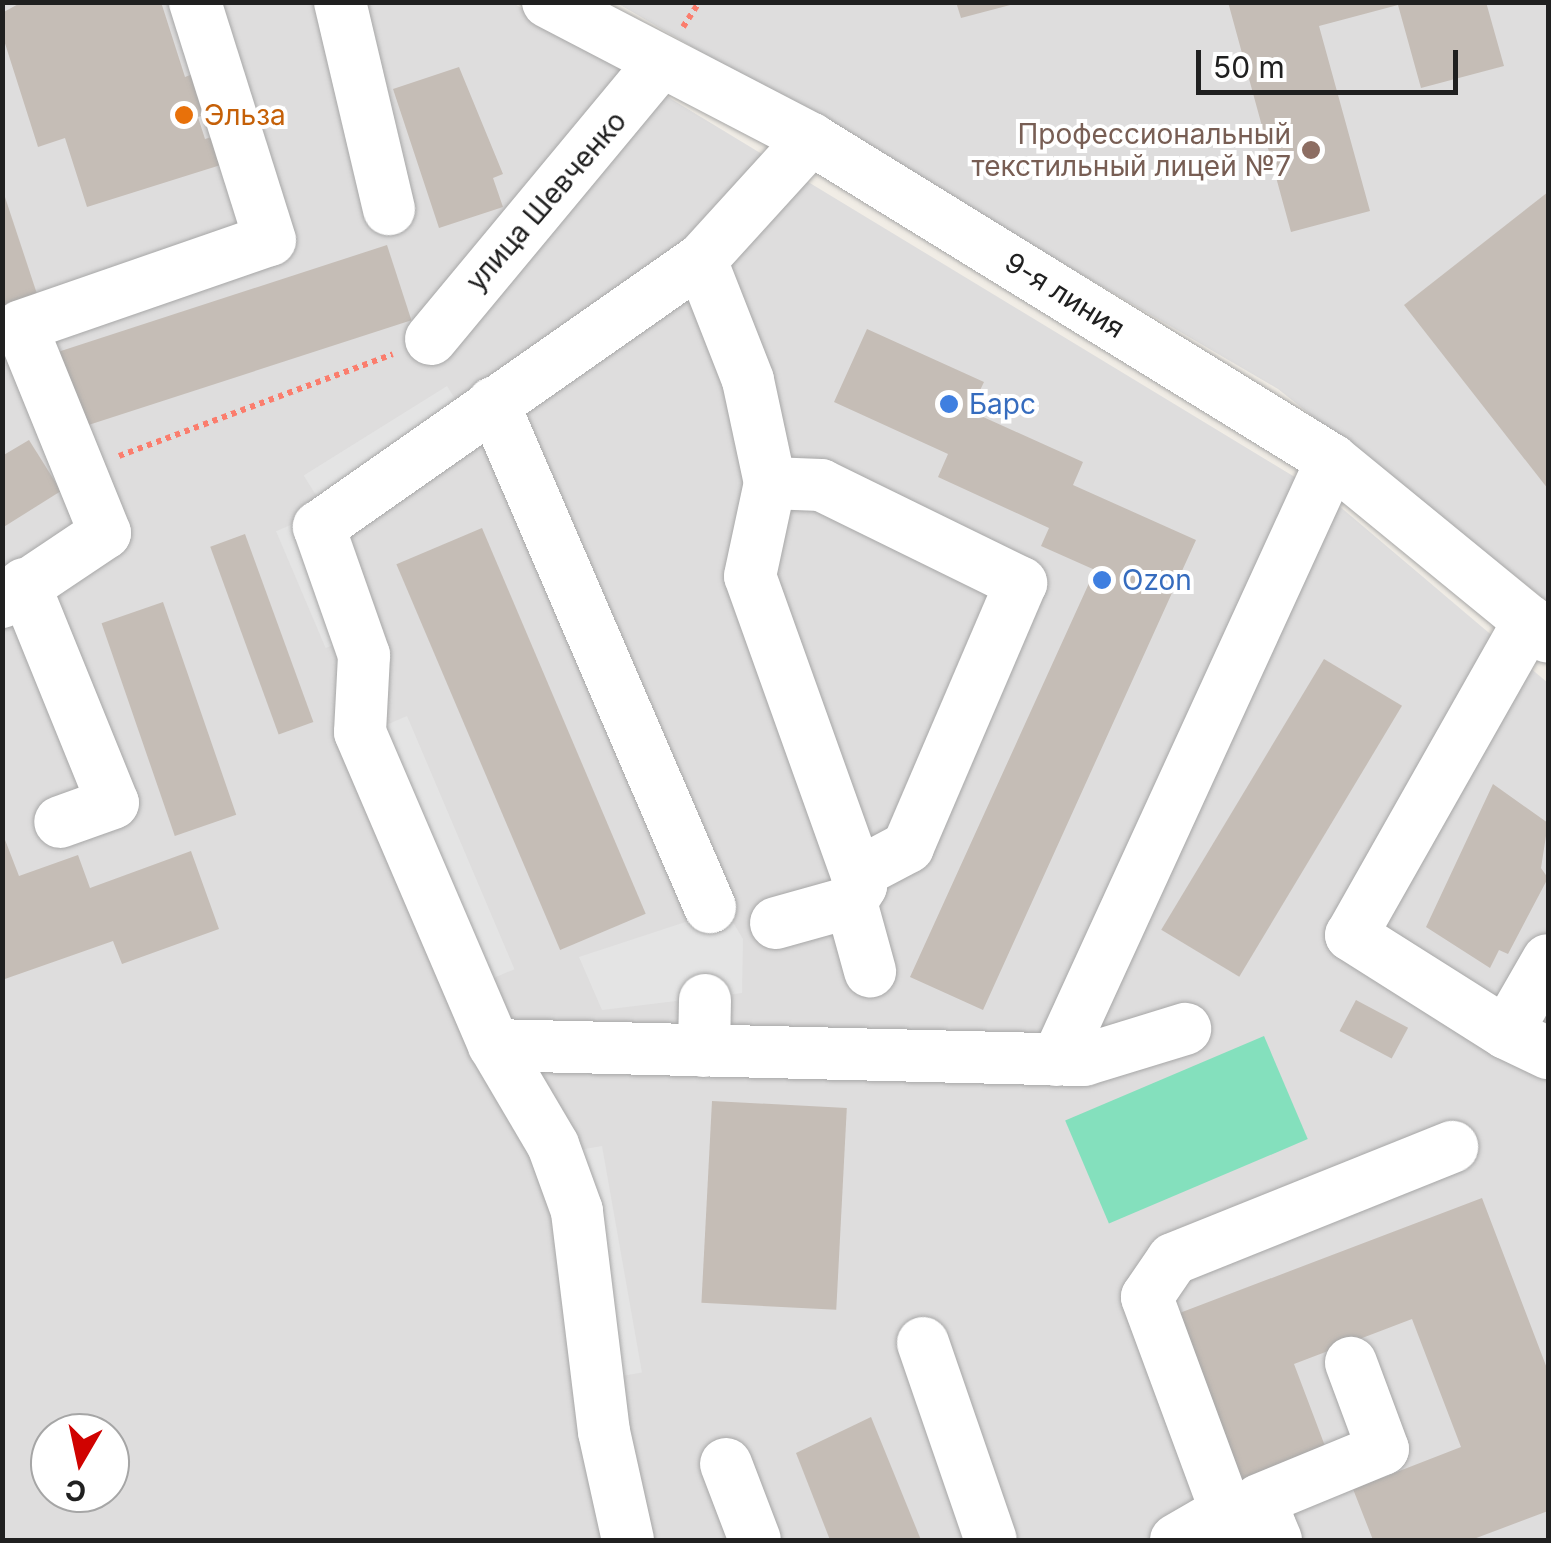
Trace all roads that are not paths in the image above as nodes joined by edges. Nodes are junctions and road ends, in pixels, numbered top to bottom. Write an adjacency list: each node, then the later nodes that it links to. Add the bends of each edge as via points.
1 (194, 2): 8 (street, via 270,240)
2 (340, 2): 6 (street)
3 (548, 2): 4 (street, 9-я линия)
4 (661, 62): 5 (street, 9-я линия); 9 (street, улица Шевченко)
5 (811, 139): 7 (street); 11 (street, 9-я линия)
6 (388, 208)
7 (701, 260): 10 (street); 12 (street, via 748,380)
8 (12, 330): 13 (street, via 105,532)
9 (431, 340)
10 (493, 403): 17 (street); 23 (street, via 326,516 319,541 364,656 360,732)
11 (1332, 460): 14 (street, 9-я линия); 24 (street)
12 (770, 483): 16 (street, via 750,576); 16 (street, via 821,486 1021,582 908,847)
13 (14, 593): 15 (street, via 113,803)
14 (1539, 629): 22 (street, via 1351,935)
15 (60, 822)
16 (854, 888): 18 (street); 20 (street)
17 (710, 907)
18 (776, 923)
19 (1548, 960): 22 (street)
20 (870, 971)
21 (1185, 1029): 24 (street, via 1101,1058)
22 (1527, 1043)
23 (494, 1046): 24 (street, via 705,1026); 30 (street, via 553,1145 577,1211 604,1432)
24 (1057, 1060)
25 (1452, 1147): 29 (street, via 1174,1259 1147,1297)
26 (923, 1343): 32 (street)
27 (1351, 1363): 29 (street, via 1382,1448 1259,1500)
28 (726, 1464): 31 (street)
29 (1257, 1526): 33 (street)
30 (628, 1540)
31 (755, 1540)
32 (992, 1540)
33 (1176, 1540)

